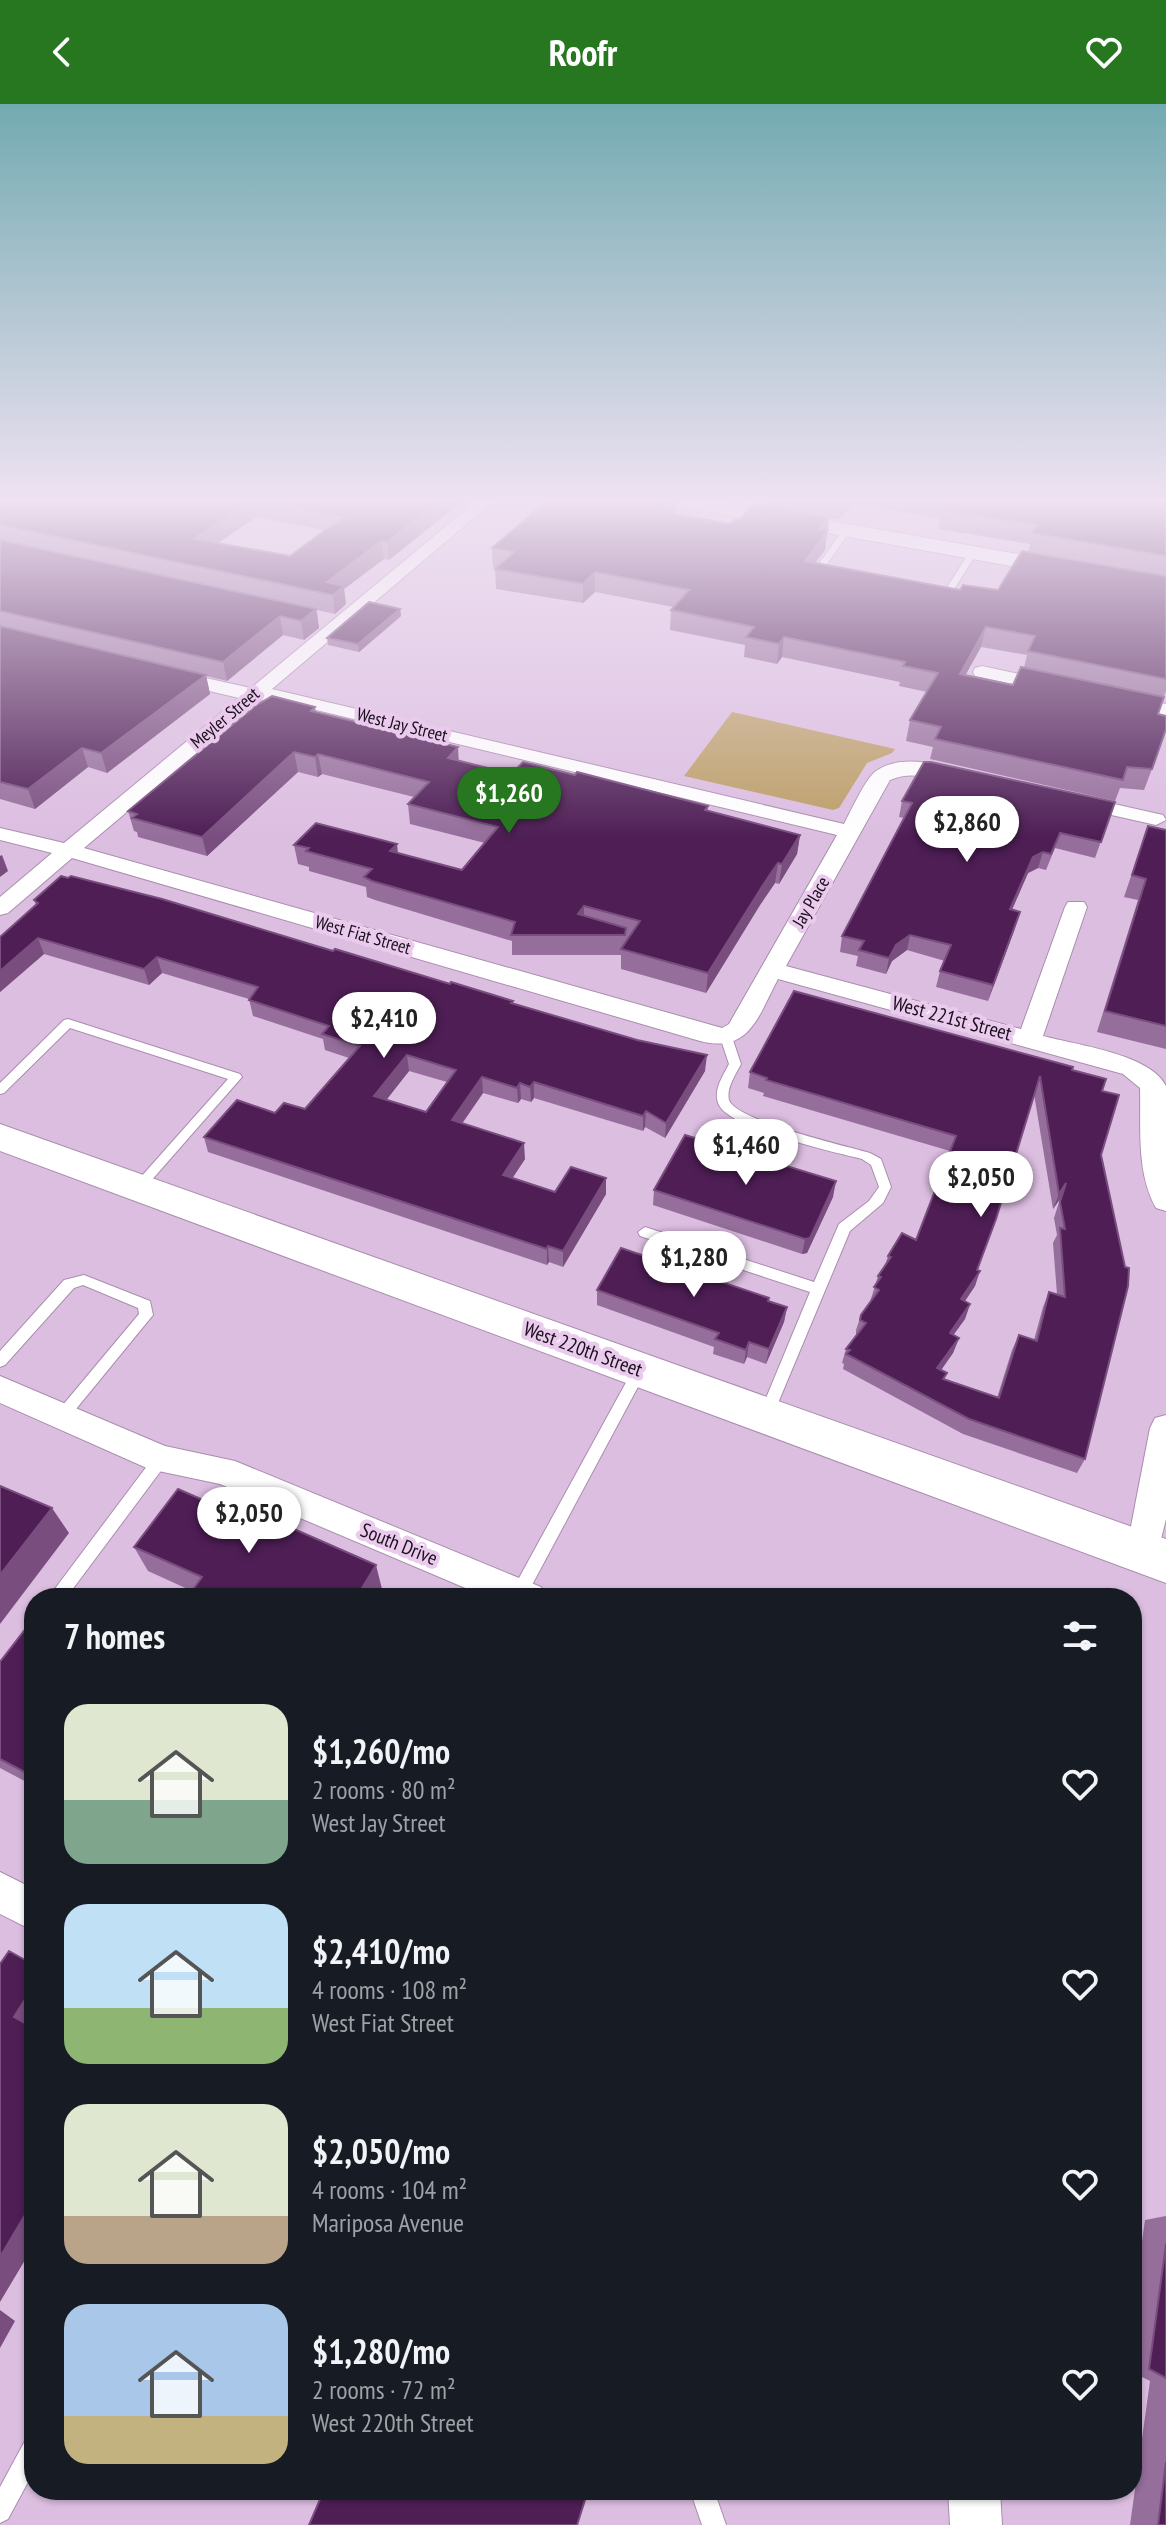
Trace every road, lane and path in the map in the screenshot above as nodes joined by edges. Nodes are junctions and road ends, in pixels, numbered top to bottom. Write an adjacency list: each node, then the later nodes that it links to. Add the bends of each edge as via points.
1 (342, 612): 5 (street, Meyler Street)
2 (146, 671): 5 (street, West Jay Street)
3 (982, 672): 4 (street)
4 (1074, 691)
5 (254, 694): 11 (street, West Jay Street, via 283,696); 13 (street, Meyler Street)
6 (1105, 697): 7 (street)
7 (1166, 710)
8 (988, 782): 11 (street, Jay Place, via 928,768 897,768 882,776)
9 (1049, 795): 10 (street)
10 (1156, 819)
11 (850, 832): 16 (street, Jay Place)
12 (0, 834): 13 (street, West Fiat Street)
13 (65, 852): 15 (street, Meyler Street); 17 (street, West Fiat Street)
14 (1076, 907): 18 (street)
15 (0, 908)
16 (772, 970): 17 (street, Jay Place, via 738,1029); 18 (street, West 221st Street)
17 (726, 1037): 24 (lane, via 735,1064 723,1088 727,1110 752,1123 866,1156 882,1171 883,1195 844,1228)
18 (1030, 1038): 22 (street, West 221st Street, via 1132,1068 1153,1085 1156,1163)
19 (0, 1090): 21 (lane, via 68,1023 236,1077)
20 (0, 1137): 21 (street, West 220th Street)
21 (138, 1187): 26 (street, West 220th Street)
22 (1166, 1201)
23 (645, 1232): 24 (lane)
24 (818, 1289): 28 (lane)
25 (0, 1361): 29 (lane, via 69,1284 84,1280 145,1305 146,1315)
26 (640, 1369): 28 (street, West 220th Street); 35 (lane)
27 (0, 1389): 29 (street, South Drive)
28 (766, 1415): 32 (street, West 220th Street)
29 (62, 1416): 31 (street, South Drive)
30 (1166, 1428): 32 (street)
31 (161, 1459): 33 (lane); 34 (street, South Drive, via 223,1471)
32 (1154, 1556)
33 (64, 1588)
34 (505, 1588)
35 (528, 1588)
36 (0, 1892): 37 (street)
37 (24, 1905)
38 (24, 2466): 41 (lane)
39 (705, 2500): 42 (lane)
40 (975, 2500): 43 (street)
41 (0, 2511)
42 (714, 2525)
43 (976, 2525)

